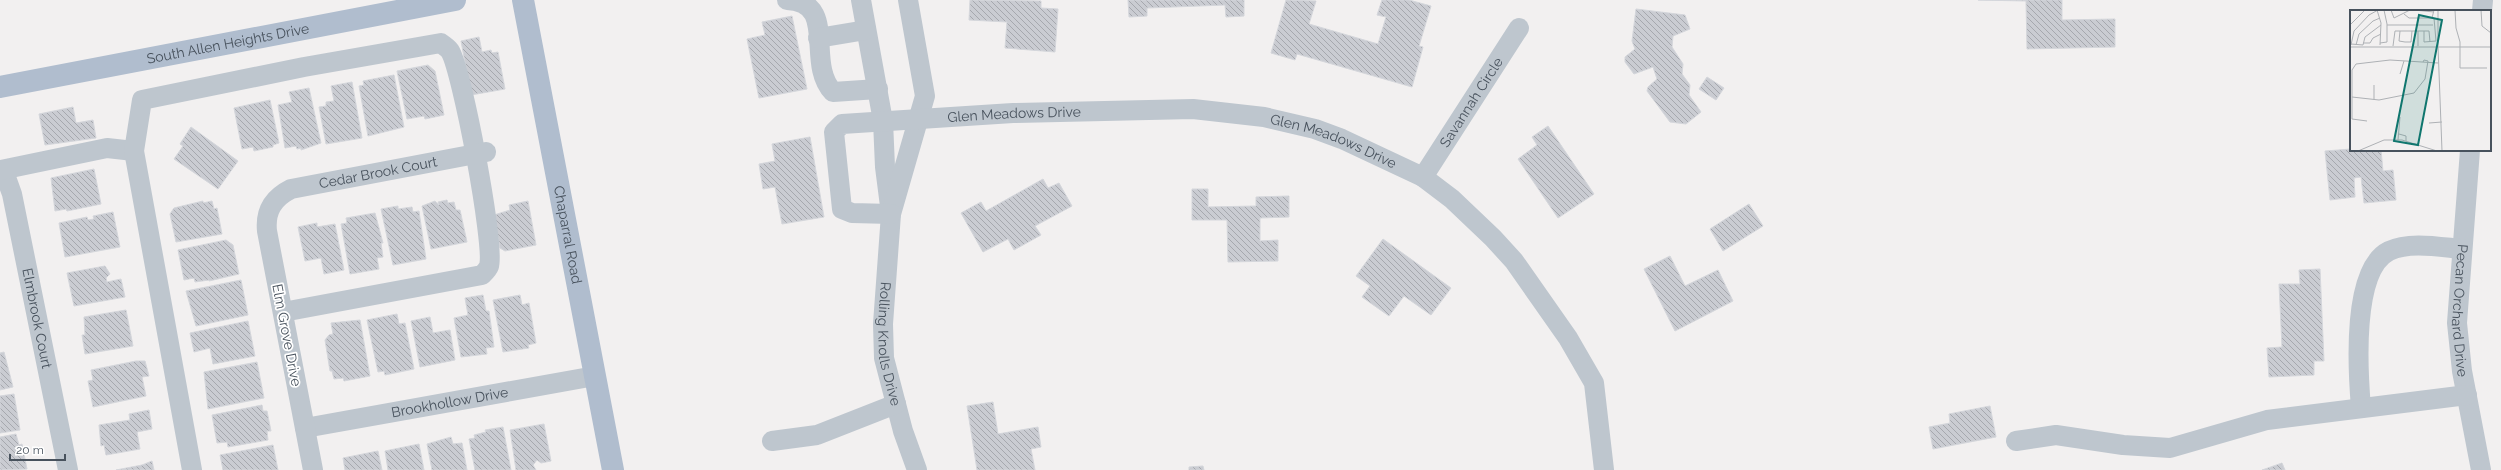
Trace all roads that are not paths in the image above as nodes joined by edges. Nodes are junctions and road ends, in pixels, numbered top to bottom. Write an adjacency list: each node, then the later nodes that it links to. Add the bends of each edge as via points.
1 (455, 0): 11 (main road, South Allen Heights Drive)
2 (523, 0): 24 (main road, Chaparral Road)
3 (787, 0): 10 (street, via 807,4 817,15)
4 (861, 0): 9 (street, Rolling Knolls Drive)
5 (908, 0): 13 (street, Rolling Knolls Drive, via 925,96)
6 (2483, 0): 7 (street)
7 (2482, 10)
8 (1519, 28): 19 (street, Savannah Circle)
9 (866, 30): 10 (street); 12 (street, Rolling Knolls Drive)
10 (818, 38): 12 (street, via 825,83 833,92)
11 (0, 87)
12 (878, 89): 14 (street, Rolling Knolls Drive)
13 (919, 118): 14 (street, Glen Meadows Drive); 19 (street, Glen Meadows Drive, via 1126,109 1193,109 1264,117 1342,138); 21 (street, Rolling Knolls Drive)
14 (883, 121): 21 (street, Rolling Knolls Drive, via 884,167); 21 (street, Glen Meadows Drive, via 842,124 834,132 838,182 842,210 852,213)
15 (134, 151): 17 (street, via 142,100 304,66 441,43 450,50); 18 (street, via 107,148); 32 (street)
16 (2470, 151): 22 (street, Pecan Orchard Drive)
17 (481, 153): 20 (street, Cedar Brook Court, via 291,189); 23 (street, via 490,242 489,266 482,275)
18 (0, 170): 31 (street, Elmbrook Court, via 12,194)
19 (1423, 177): 36 (street, Glen Meadows Drive, via 1452,199 1499,244 1537,291 1568,338 1594,382)
20 (274, 201): 23 (street, Elm Grove Drive, via 266,221)
21 (891, 214): 26 (street, Rolling Knolls Drive, via 883,324 884,358)
22 (2462, 249): 25 (street, Pecan Orchard Drive, via 2457,323); 27 (street, via 2405,247 2388,252 2373,268 2363,290 2360,324)
23 (283, 312): 28 (street, Elm Grove Drive)
24 (595, 376): 28 (street, Brookhollow Drive); 34 (main road, Chaparral Road)
25 (2467, 395): 27 (street); 37 (street, Pecan Orchard Drive)
26 (896, 404): 29 (street, via 817,435); 35 (street, Rolling Knolls Drive)
27 (2361, 408): 30 (street, via 2267,420 2170,448 2123,445 2056,434)
28 (305, 428): 33 (street, Elm Grove Drive)
29 (772, 441)
30 (2016, 441)
31 (68, 470)
32 (192, 470)
33 (313, 470)
34 (613, 470)
35 (917, 470)
36 (1604, 470)
37 (2481, 470)

